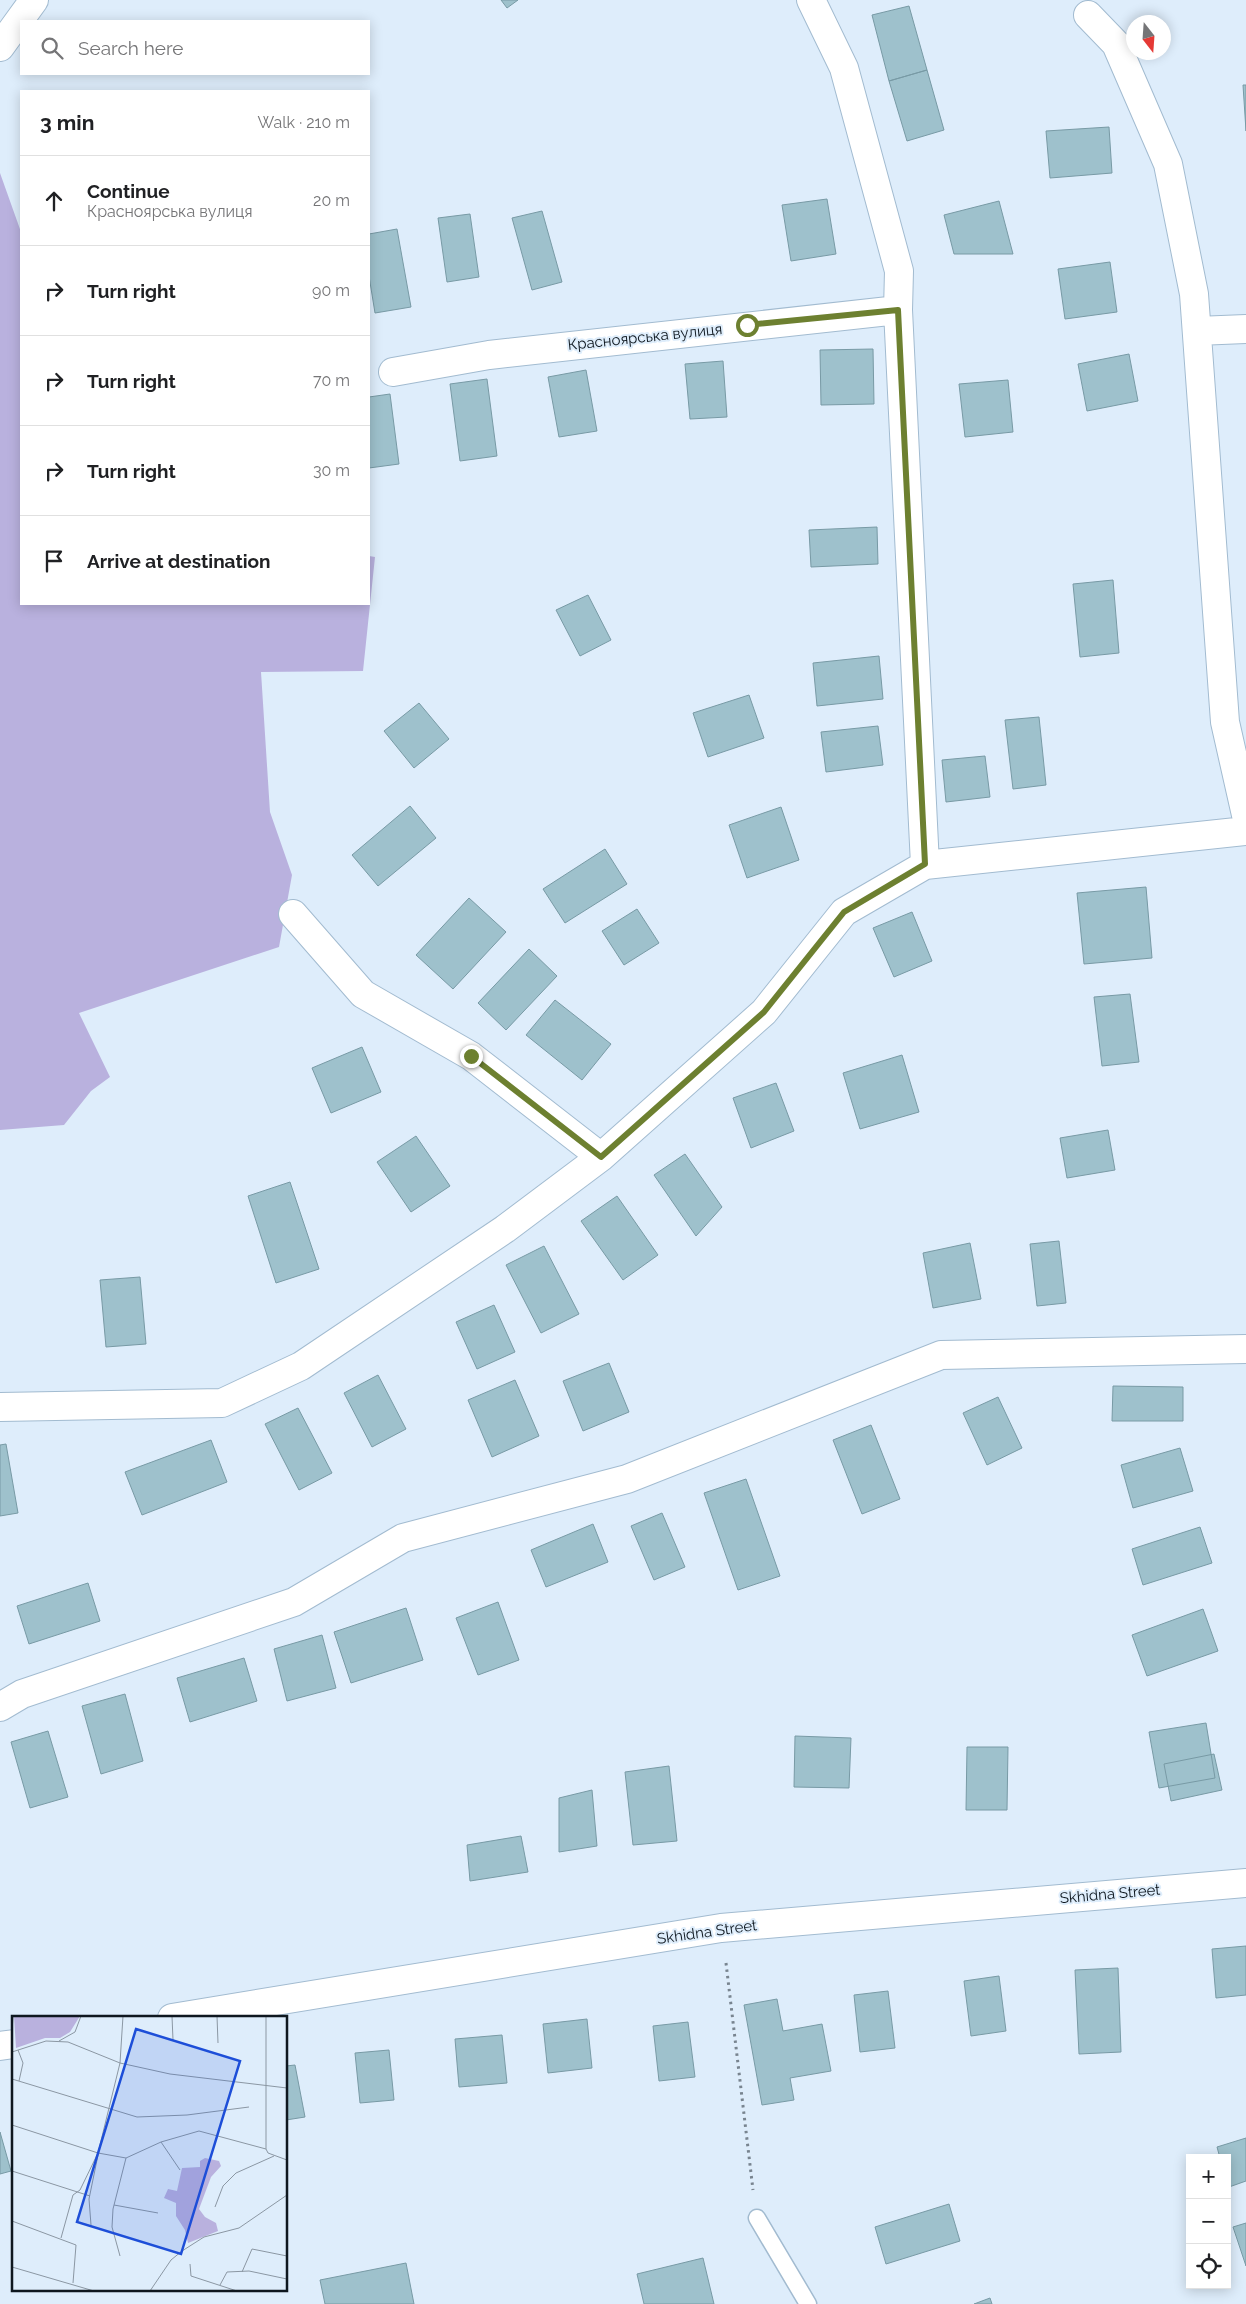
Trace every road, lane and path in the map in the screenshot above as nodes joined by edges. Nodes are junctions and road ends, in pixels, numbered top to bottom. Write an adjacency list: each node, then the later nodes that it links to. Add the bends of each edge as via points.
1 (34, 0): 4 (street)
2 (811, 0): 5 (street, via 844,68 899,271)
3 (1088, 15): 7 (street, via 1116,44 1168,164 1194,294)
4 (0, 47)
5 (898, 310): 8 (street, Красноярська вулиця, via 488,355); 11 (street)
6 (1246, 329): 7 (street)
7 (1197, 331): 9 (street, via 1225,722)
8 (393, 372)
9 (1246, 815)
10 (1246, 831): 11 (street)
11 (925, 864): 13 (street, via 844,912 764,1012)
12 (293, 914): 13 (street, via 363,994 471,1056)
13 (601, 1157): 15 (street, via 505,1229 301,1366 222,1403)
14 (1246, 1348): 16 (street, via 941,1355 627,1479 403,1538 294,1602 22,1694)
15 (0, 1407)
16 (0, 1707)
17 (1246, 1883): 18 (street, Skhidna Street)
18 (721, 1928): 19 (street, Skhidna Street); 20 (path)
19 (184, 2016)
20 (757, 2218): 21 (lane)
21 (808, 2304)

